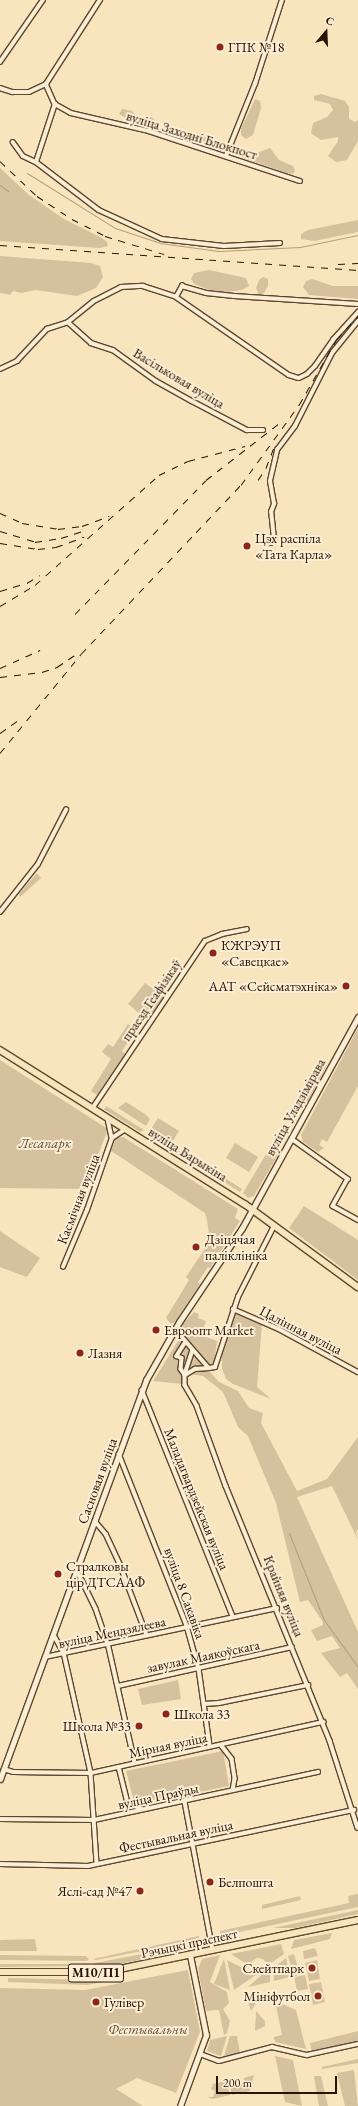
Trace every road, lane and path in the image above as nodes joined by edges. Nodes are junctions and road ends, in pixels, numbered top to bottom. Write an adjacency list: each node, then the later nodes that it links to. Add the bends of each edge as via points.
1 (43, 0): 4 (street)
2 (100, 0): 5 (street)
3 (282, 0): 9 (street, via 255,84)
4 (0, 62)
5 (46, 84): 6 (street, via 30,92 12,92); 7 (street)
6 (0, 88)
7 (55, 104): 9 (street, вуліца Заходні Блокпост, via 71,113 149,131); 10 (street)
8 (13, 142): 10 (street, via 23,156)
9 (226, 156): 11 (street, вуліца Заходні Блокпост)
10 (36, 162): 12 (street, via 99,210 162,239 224,246)
11 (300, 182)
12 (280, 243)
13 (176, 297): 14 (street, via 182,286 206,293 234,296); 15 (street, via 289,375 299,378 307,374); 17 (street, via 143,286 122,287 94,301)
14 (358, 304)
15 (358, 312)
16 (358, 321): 20 (street, via 332,353 295,426 277,450 270,481 274,504 271,512 274,539)
17 (68, 322): 18 (street, via 47,329 17,361); 19 (street, Васільковая вуліца, via 91,343 113,350 156,381 192,401 247,430)
18 (0, 369)
19 (263, 430)
20 (271, 543)
21 (66, 810): 22 (street, via 38,864)
22 (0, 912)
23 (247, 929): 26 (street, праезд Геафізікаў, via 222,934 205,941)
24 (358, 1016): 30 (main road, вуліца Уладзімірава)
25 (0, 1050): 26 (main road, вуліца Барыкіна)
26 (92, 1109): 27 (main road, вуліца Барыкіна)
27 (108, 1119): 28 (main road, вуліца Барыкіна); 29 (street)
28 (126, 1129): 29 (street); 31 (main road, вуліца Барыкіна)
29 (112, 1138): 34 (street, Касмічная вуліца, via 87,1210)
30 (292, 1139): 31 (main road, вуліца Уладзімірава); 32 (street, via 348,1179 333,1206)
31 (252, 1209): 33 (main road, вуліца Барыкіна); 37 (main road, Сасновая вуліца)
32 (358, 1220)
33 (274, 1226): 35 (main road, вуліца Барыкіна); 36 (street)
34 (63, 1266)
35 (358, 1288)
36 (233, 1308): 40 (street, via 215,1367); 41 (street, Цалінная вуліца, via 279,1329)
37 (176, 1330): 38 (street); 43 (main road, Сасновая вуліца)
38 (186, 1342): 39 (street); 42 (street, Крайняя вуліца, via 177,1356 182,1358 181,1369)
39 (193, 1350): 40 (street); 42 (street)
40 (209, 1368): 42 (street, via 195,1369)
41 (358, 1372)
42 (185, 1375): 47 (street, Крайняя вуліца, via 185,1386 196,1406)
43 (142, 1390): 44 (main road, Сасновая вуліца); 48 (street, Маладагвардзейская вуліца)
44 (119, 1454): 45 (main road, Сасновая вуліца); 49 (street, вуліца 8 Сакавіка)
45 (95, 1521): 46 (main road, Сасновая вуліца); 51 (street, via 106,1534 120,1564)
46 (77, 1570): 50 (main road, Сасновая вуліца); 52 (street, via 96,1609)
47 (277, 1608): 48 (street, вуліца Мендзялеева); 53 (street, Крайняя вуліца)
48 (232, 1616): 49 (street, вуліца Мендзялеева)
49 (187, 1626): 51 (street, вуліца Мендзялеева); 56 (street, вуліца 8 Сакавіка)
50 (54, 1634): 54 (street); 55 (main road, Сасновая вуліца)
51 (147, 1635): 52 (street, вуліца Мендзялеева)
52 (108, 1642): 54 (street, вуліца Мендзялеева); 58 (street)
53 (292, 1647): 56 (street, завулак Маякоўскага); 57 (street, Крайняя вуліца)
54 (64, 1653): 55 (street, вуліца Мендзялеева); 67 (street)
55 (46, 1657): 65 (main road, Сасновая вуліца)
56 (199, 1669): 58 (street, завулак Маякоўскага); 59 (street, вуліца 8 Сакавіка)
57 (308, 1685): 59 (street, via 219,1704); 60 (street, Крайняя вуліца)
58 (118, 1686): 63 (street)
59 (204, 1704): 61 (street, вуліца 8 Сакавіка)
60 (323, 1722): 62 (street, Мірная вуліца); 72 (street, Крайняя вуліца)
61 (210, 1745): 62 (street, Мірная вуліца); 63 (street, Мірная вуліца)
62 (222, 1746): 69 (street, Мірная вуліца, via 232,1758 235,1779)
63 (135, 1763): 64 (street, Мірная вуліца)
64 (119, 1767): 67 (street, Мірная вуліца); 71 (street, Мірная вуліца, via 128,1803)
65 (4, 1769): 67 (street, Мірная вуліца, via 13,1772); 68 (main road, Сасновая вуліца)
66 (318, 1772): 69 (street, вуліца Праўды)
67 (92, 1773): 74 (street)
68 (0, 1779)
69 (233, 1790): 70 (street, вуліца Праўды)
70 (184, 1802): 71 (street, вуліца Праўды); 76 (street)
71 (142, 1809): 74 (street, вуліца Праўды)
72 (354, 1810): 75 (street, Крайняя вуліца); 76 (street, Фестывальная вуліца)
73 (0, 1819): 74 (street, вуліца Праўды)
74 (94, 1820): 78 (street)
75 (358, 1828)
76 (192, 1844): 78 (street, Фестывальная вуліца); 80 (street)
77 (0, 1864): 78 (street, Фестывальная вуліца)
78 (97, 1864)
79 (358, 1920): 80 (main road, Рэчыцкі праспект / М10/П1)
80 (213, 1950): 81 (main road, Рэчыцкі праспект / М10/П1)
81 (190, 1955): 82 (main road, Рэчыцкі праспект / М10/П1, via 105,1972); 84 (main road, via 206,2034)
82 (0, 1972)
83 (358, 2044): 84 (street, via 307,2055 272,2047 218,2061)
84 (200, 2054): 85 (main road)
85 (180, 2106)

